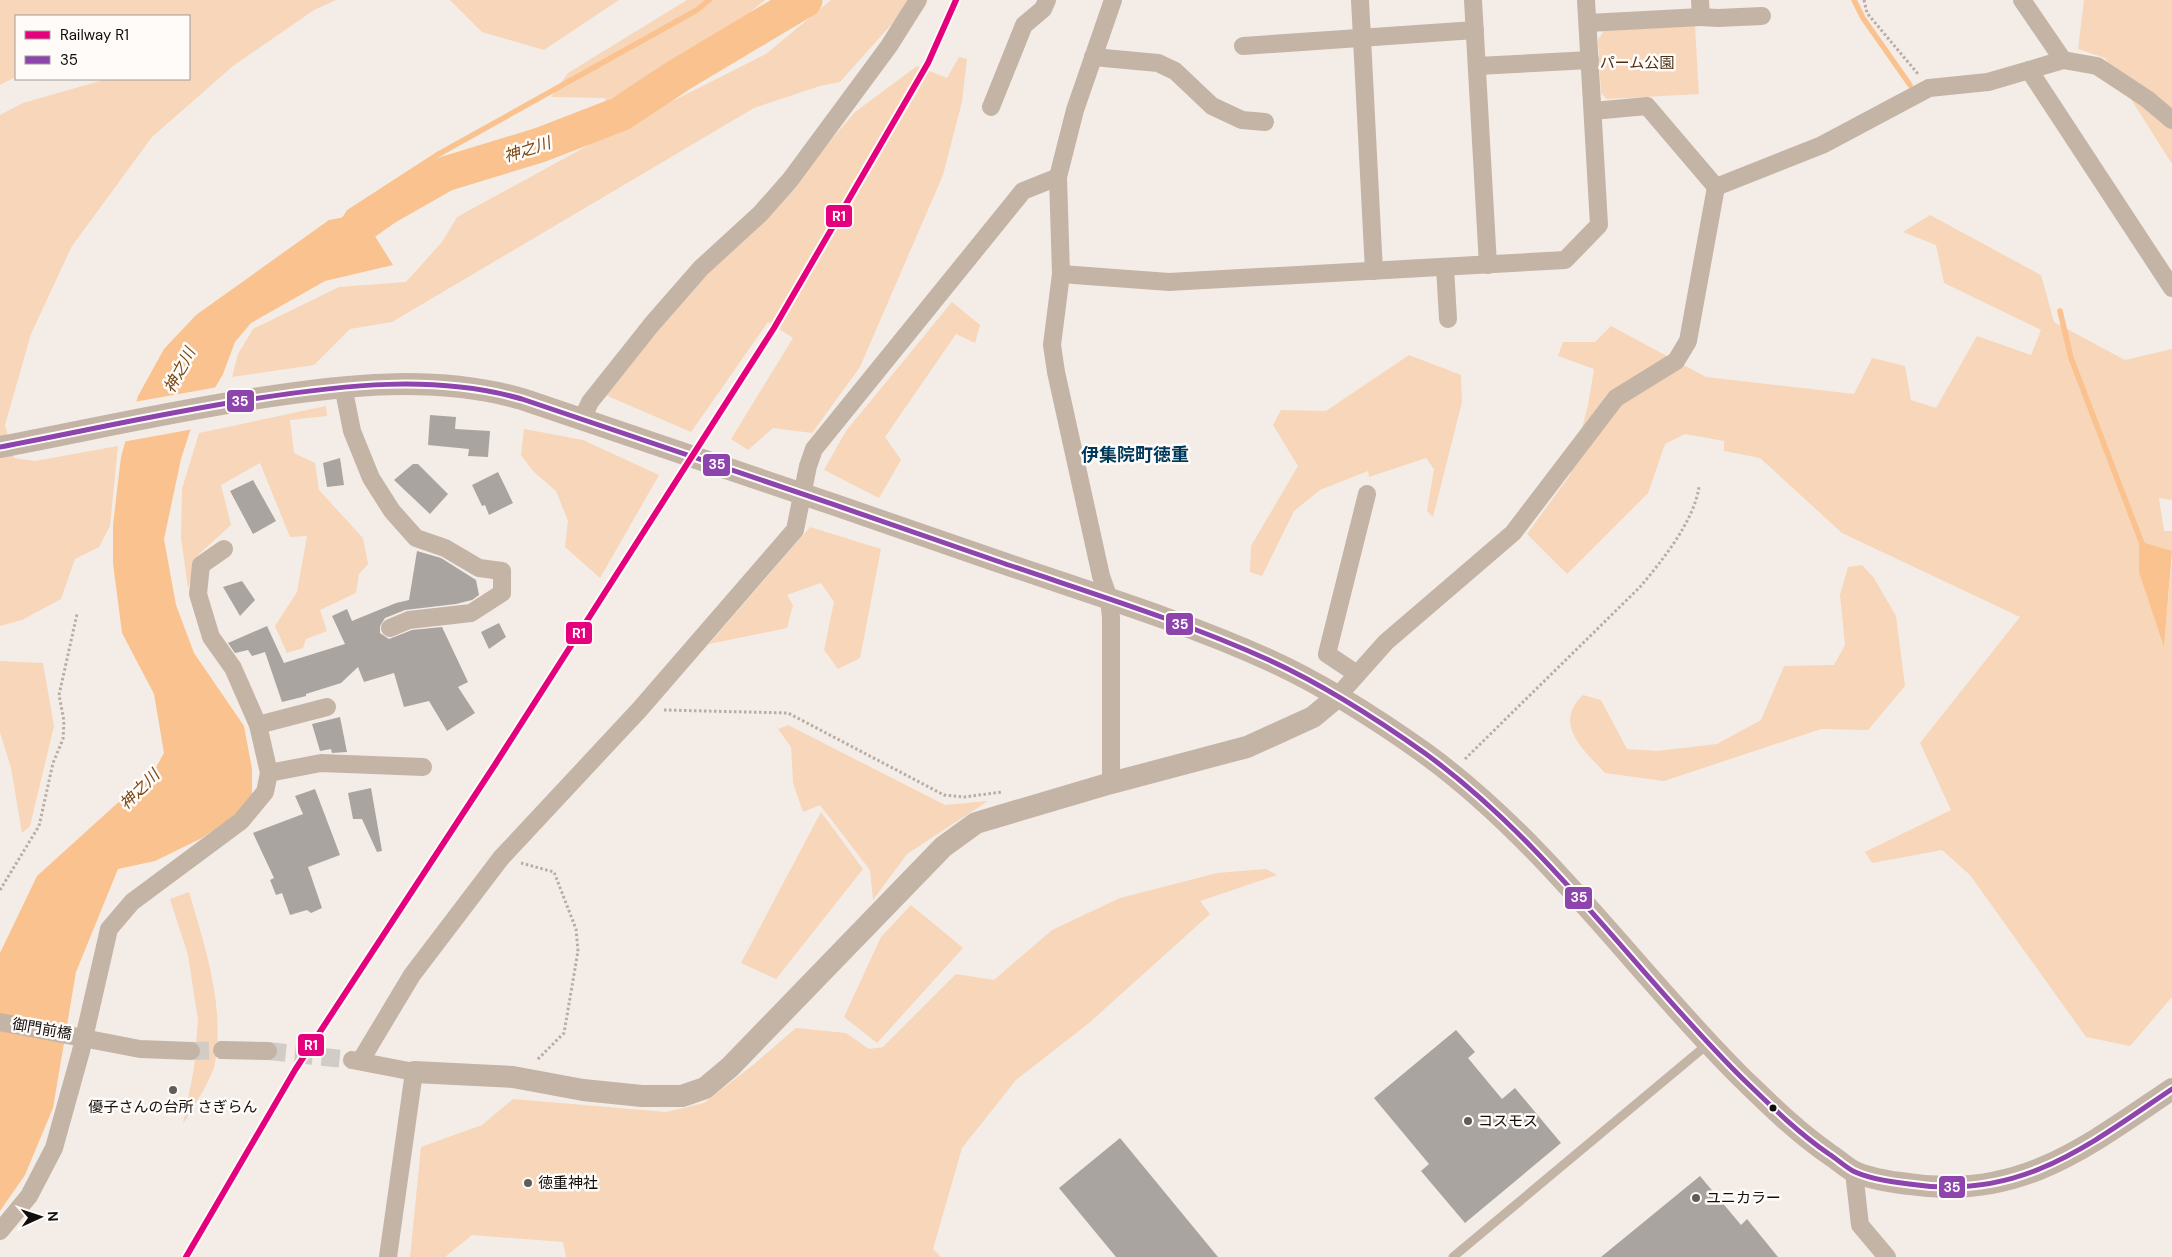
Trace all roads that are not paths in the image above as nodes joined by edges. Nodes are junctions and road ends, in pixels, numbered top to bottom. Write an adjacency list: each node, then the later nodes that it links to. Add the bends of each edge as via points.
1 (918, 0): 32 (street, via 889,46 790,180 760,214 701,268 652,324 590,402)
2 (1047, 0): 19 (street, via 1043,9 1024,25)
3 (1360, 0): 12 (street)
4 (1473, 0): 11 (street)
5 (1586, 0): 10 (street)
6 (2022, 0): 16 (street)
7 (1109, 1): 14 (street)
8 (1700, 8): 9 (street, via 1718,18); 10 (street)
9 (1762, 16)
10 (1588, 23): 15 (street)
11 (1475, 30): 12 (street); 17 (street)
12 (1362, 39): 13 (street); 27 (street)
13 (1243, 46)
14 (1093, 57): 22 (street, via 1158,63 1175,71 1212,106 1242,120); 23 (street)
15 (1590, 60): 17 (street); 20 (street)
16 (2063, 60): 18 (street); 21 (street, via 2097,66)
17 (1477, 66): 25 (street)
18 (2029, 70): 24 (street, via 1988,82 1929,88 1822,145); 29 (street)
19 (991, 107)
20 (1593, 111): 24 (street, via 1647,106); 25 (street, via 1598,225 1565,260)
21 (2172, 120)
22 (1265, 122)
23 (1058, 177): 28 (street); 51 (street, via 1023,191 814,449 795,530 640,709 501,858 412,975 356,1060)
24 (1716, 187): 38 (street, via 1688,342 1676,360 1616,398 1513,533 1386,642)
25 (1488, 265): 26 (street)
26 (1445, 267): 27 (street); 30 (street)
27 (1374, 271): 28 (street, via 1169,282)
28 (1061, 274): 36 (street, via 1053,354)
29 (2172, 288)
30 (1448, 319)
31 (343, 386): 32 (street, via 434,383 492,390); 33 (street, via 169,412); 37 (street, via 352,431 371,478 392,511 416,538 445,548 478,568 502,571 502,593 471,613 409,620)
32 (582, 419): 36 (street)
33 (0, 447)
34 (1368, 494): 38 (street, via 1328,654)
35 (224, 548): 41 (street, via 202,565 198,594 211,637 233,668)
36 (1108, 599): 39 (street, via 1226,642 1302,676); 44 (street, via 1111,618)
37 (390, 628)
38 (1357, 674): 39 (street)
39 (1337, 697): 44 (street, via 1313,717 1247,747); 47 (street, via 1451,774 1547,861)
40 (327, 707): 41 (street)
41 (258, 725): 43 (street)
42 (423, 767): 43 (street, via 321,763)
43 (269, 773): 46 (street, via 265,792 241,821 132,902 109,929)
44 (1111, 783): 51 (street, via 976,823 943,847 730,1067 704,1088 682,1096 642,1096 583,1090 513,1077)
45 (0, 1022): 46 (street, 御門前橋)
46 (78, 1036): 50 (street, 御門前橋, via 140,1049); 54 (street, via 54,1148 29,1196)
47 (1708, 1044): 53 (street, via 1780,1115); 56 (lane)
48 (222, 1050): 49 (street)
49 (268, 1050)
50 (191, 1052)
51 (414, 1072): 55 (street)
52 (2172, 1089): 53 (street, via 2077,1152 2002,1183 1929,1188)
53 (1854, 1172): 57 (street, via 1860,1225)
54 (0, 1231)
55 (388, 1257)
56 (1453, 1257)
57 (1887, 1257)

